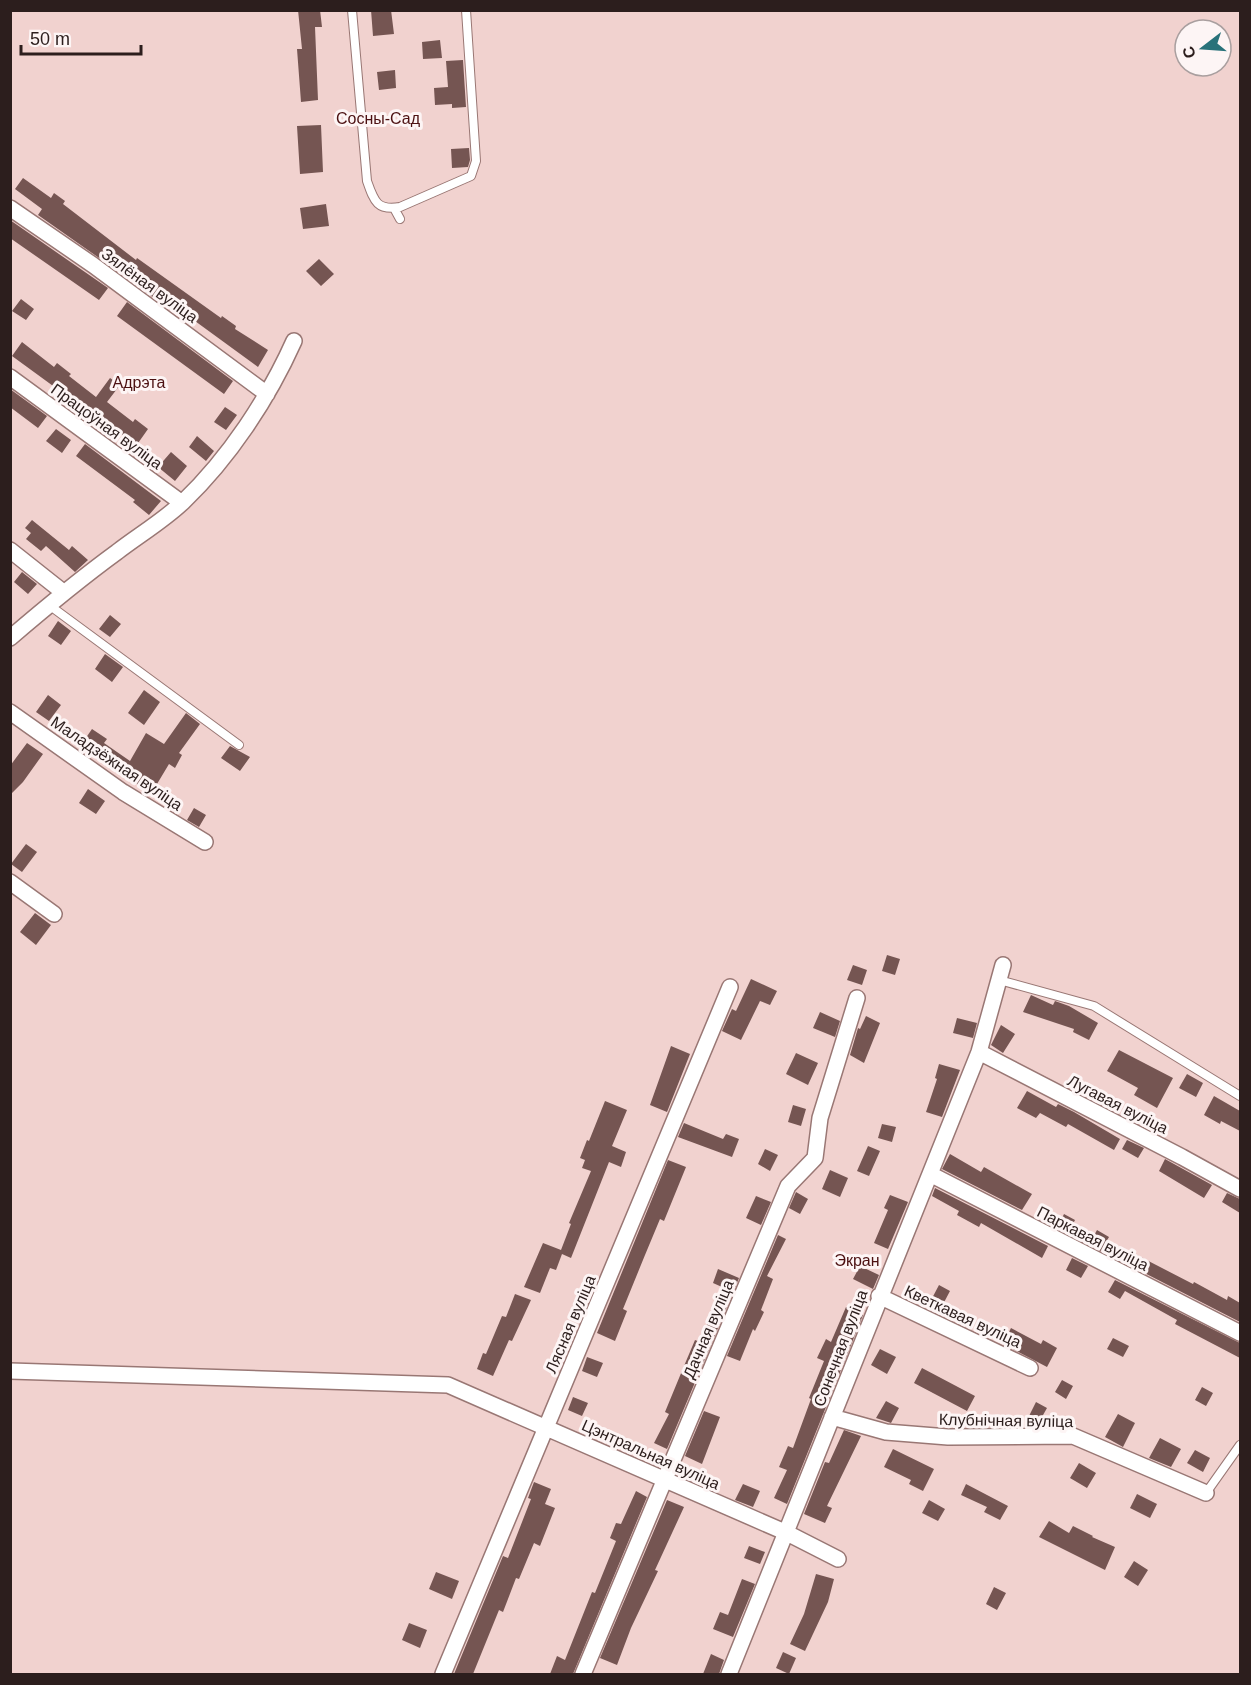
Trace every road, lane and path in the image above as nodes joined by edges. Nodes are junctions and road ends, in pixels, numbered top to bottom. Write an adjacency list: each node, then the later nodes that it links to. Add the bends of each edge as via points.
1 (352, 10): 4 (lane, via 367,181 379,205)
2 (466, 10): 4 (lane, via 475,169 471,176)
3 (10, 208): 8 (street, Зялёная вуліца)
4 (394, 208): 5 (lane)
5 (400, 219)
6 (294, 341): 8 (street)
7 (10, 377): 9 (street, Працоўная вуліца)
8 (267, 394): 9 (street, via 241,433)
9 (182, 503): 11 (street)
10 (10, 550): 11 (street)
11 (63, 592): 12 (street)
12 (49, 604): 13 (street); 15 (lane)
13 (10, 638)
14 (10, 711): 16 (street, Маладзёжная вуліца, via 123,792)
15 (239, 745)
16 (205, 842)
17 (10, 882): 18 (street)
18 (54, 914)
19 (1001, 973): 22 (street, Сонечная вуліца); 23 (lane, via 1094,1006)
20 (730, 987): 31 (street, Лясная вуліца)
21 (857, 998): 33 (street, Дачная вуліца, via 820,1118 815,1158 788,1186)
22 (979, 1052): 24 (street, Сонечная вуліца); 25 (street, Лугавая вуліца)
23 (1240, 1096)
24 (930, 1174): 26 (street, Сонечная вуліца); 27 (street, Паркавая вуліца)
25 (1240, 1189)
26 (879, 1296): 28 (street, Кветкавая вуліца); 30 (street, Сонечная вуліца)
27 (1240, 1333)
28 (1030, 1368)
29 (10, 1371): 31 (street, Цэнтральная вуліца, via 448,1385)
30 (832, 1418): 34 (street, Клубнічная вуліца, via 906,1434 1073,1436); 35 (street, Сонечная вуліца)
31 (547, 1428): 33 (street, Цэнтральная вуліца); 37 (street, Лясная вуліца)
32 (1240, 1445): 34 (lane)
33 (664, 1480): 35 (street, Цэнтральная вуліца); 38 (street, Дачная вуліца)
34 (1206, 1493)
35 (787, 1533): 36 (street, Цэнтральная вуліца); 39 (street, Сонечная вуліца)
36 (838, 1559)
37 (443, 1674)
38 (583, 1674)
39 (729, 1674)

